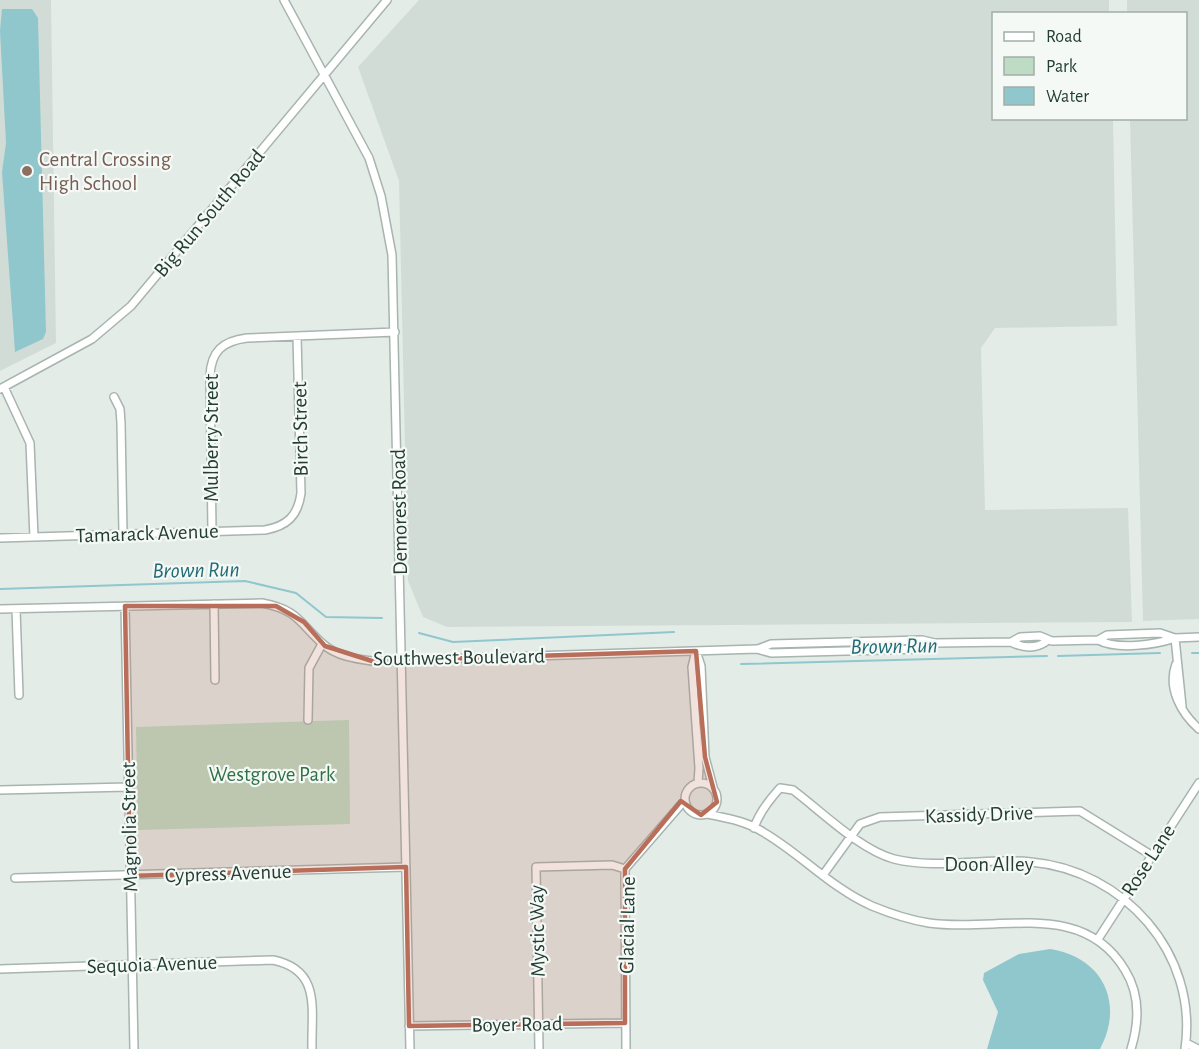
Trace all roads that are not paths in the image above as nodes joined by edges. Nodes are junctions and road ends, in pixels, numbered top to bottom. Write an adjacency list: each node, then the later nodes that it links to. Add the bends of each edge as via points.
1 (284, 0): 3 (street, Demorest Road)
2 (387, 0): 3 (street, Big Run South Road)
3 (324, 76): 4 (street, Demorest Road, via 369,158 381,196 394,273); 6 (street, Big Run South Road, via 123,314 92,339)
4 (395, 332): 5 (street); 21 (street, Demorest Road)
5 (297, 336): 8 (street, Birch Street, via 301,493); 9 (street, Mulberry Street, via 233,340 220,347 212,360)
6 (2, 388): 11 (street, via 30,443)
7 (114, 397): 10 (street, via 121,423)
8 (291, 519): 9 (street, Tamarack Avenue, via 265,530)
9 (212, 532): 10 (street, Tamarack Avenue)
10 (123, 534): 11 (street, Tamarack Avenue)
11 (34, 537): 12 (street, Tamarack Avenue)
12 (0, 538)
13 (214, 604): 14 (street, Southwest Boulevard); 19 (street, Southwest Boulevard, via 250,602 276,606 304,622); 22 (street)
14 (125, 606): 16 (street, Southwest Boulevard); 28 (street, Magnolia Street)
15 (0, 609): 16 (street, Southwest Boulevard)
16 (16, 609): 23 (street)
17 (1199, 637): 18 (street, Southwest Boulevard)
18 (1175, 638): 20 (street, Southwest Boulevard, via 1160,633 1047,641 1040,636 1020,637 1011,642 771,644 757,649); 25 (street, via 1182,707)
19 (322, 644): 21 (street, Southwest Boulevard, via 353,658); 24 (street, via 309,668)
20 (696, 651): 21 (street, Southwest Boulevard); 26 (street, via 692,667); 29 (street, via 701,666 705,757)
21 (402, 660): 40 (street, Demorest Road)
22 (215, 680)
23 (19, 695)
24 (308, 720)
25 (1199, 729)
26 (698, 783): 29 (street); 31 (street, via 688,788)
27 (1199, 783): 39 (street, Rose Lane)
28 (128, 787): 30 (street); 43 (street, Magnolia Street)
29 (713, 787): 32 (street)
30 (0, 790)
31 (685, 800): 33 (street); 35 (street, Glacial Lane)
32 (717, 802): 34 (street); 36 (street)
33 (691, 812): 34 (street); 35 (street)
34 (707, 814): 36 (street)
35 (672, 817): 41 (street, Glacial Lane)
36 (730, 818): 37 (street)
37 (754, 828): 38 (street, Doon Alley, via 780,788 786,788); 42 (street)
38 (852, 835): 39 (street, Kassidy Drive, via 860,824 880,817 1080,811); 42 (street, Kassidy Drive); 45 (street, Doon Alley, via 891,858 913,863 1044,864 1089,878)
39 (1151, 855): 45 (street, Rose Lane)
40 (406, 867): 43 (street, Cypress Avenue); 51 (street, Demorest Road)
41 (625, 869): 49 (street, Glacial Lane); 50 (street, Mystic Way, via 612,865 536,867)
42 (823, 875): 46 (street, via 872,906 929,923 1052,924)
43 (130, 876): 44 (street, Cypress Avenue); 47 (street, Magnolia Street)
44 (15, 878)
45 (1124, 898): 46 (street, Rose Lane); 52 (street, Doon Alley, via 1150,919 1173,952 1187,997)
46 (1098, 939): 58 (street, via 1111,949 1131,980 1137,1022)
47 (132, 964): 48 (street, Sequoia Avenue); 53 (street, Magnolia Street); 54 (street, Sequoia Avenue, via 273,960 288,963 301,971 311,992)
48 (0, 969)
49 (625, 1023): 50 (street, Boyer Road); 57 (street, Glacial Lane)
50 (539, 1024): 51 (street, Boyer Road); 56 (street, Mystic Way)
51 (409, 1026): 55 (street, Demorest Road)
52 (1185, 1046): 59 (street)
53 (134, 1049)
54 (312, 1049)
55 (410, 1049)
56 (539, 1049)
57 (626, 1049)
58 (1131, 1049)
59 (1198, 1049)

